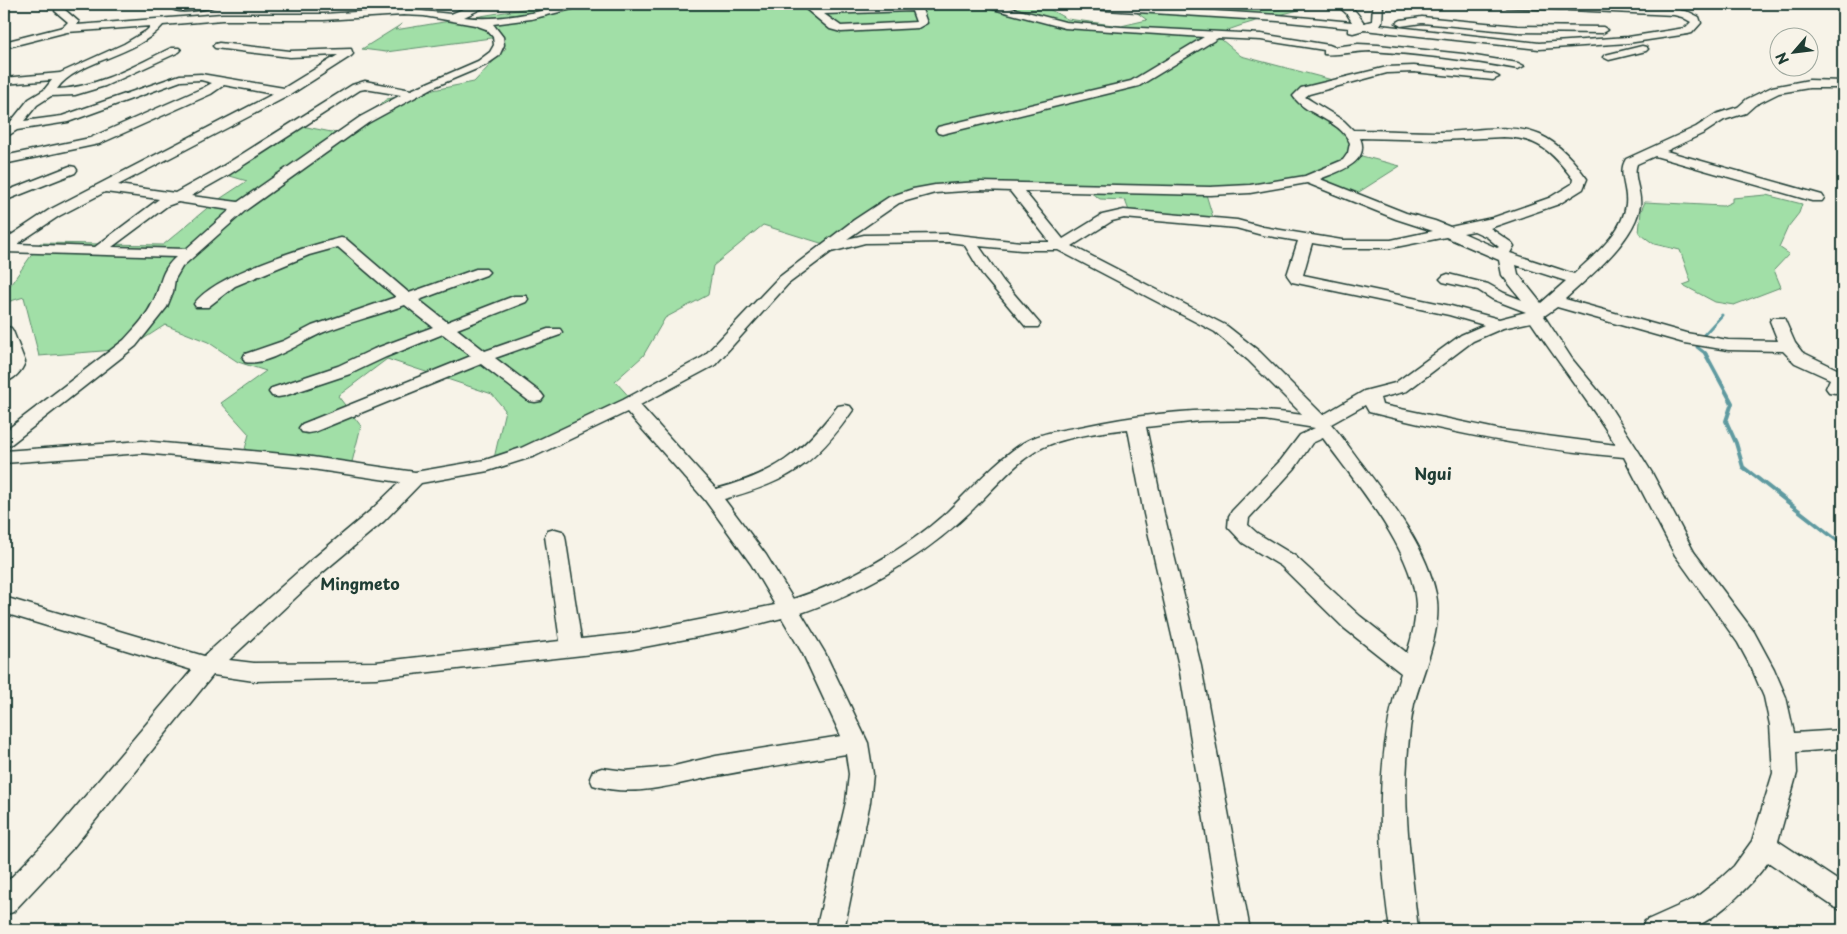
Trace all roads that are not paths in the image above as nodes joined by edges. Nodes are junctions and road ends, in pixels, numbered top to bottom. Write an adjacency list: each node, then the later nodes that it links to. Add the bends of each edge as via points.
1 (63, 4): 21 (street, via 60,11 74,22)
2 (213, 4): 21 (street)
3 (446, 4): 16 (street, via 437,7)
4 (483, 4): 16 (street)
5 (579, 4): 18 (street, via 516,19)
6 (805, 4): 13 (street)
7 (986, 4): 23 (street, via 1065,25)
8 (1059, 4): 17 (street, via 1278,18)
9 (1341, 4): 17 (street, via 1351,12)
10 (1507, 4): 15 (street)
11 (1695, 4): 15 (street)
12 (915, 6): 13 (street); 13 (street, via 922,23 918,25 841,29)
13 (814, 11)
14 (1423, 14): 17 (street); 17 (street, via 1398,23); 22 (street, via 1516,29)
15 (1685, 14): 24 (street, via 1696,23 1688,31)
16 (448, 17): 18 (street); 20 (street, via 394,12 315,17 222,17)
17 (1378, 18): 24 (street, via 1539,46); 29 (street, via 1329,42)
18 (478, 22): 39 (street, via 498,37 495,54 482,64)
19 (206, 23): 20 (street)
20 (157, 25): 21 (street); 32 (street, via 128,46)
21 (69, 28): 25 (street)
22 (1616, 29)
23 (1216, 35): 29 (street, via 1261,37); 41 (street, via 1136,84)
24 (1628, 40): 28 (street, via 1651,48)
25 (4, 45)
26 (219, 46): 38 (street, via 290,54 347,51)
27 (175, 50): 37 (street, via 114,78 74,91)
28 (1609, 57)
29 (1329, 58): 30 (street, via 1346,48 1385,49 1469,57); 36 (street)
30 (1518, 66)
31 (1493, 77): 36 (street, via 1414,68 1387,70)
32 (58, 79): 33 (street, via 53,76); 37 (street)
33 (4, 81)
34 (221, 82): 38 (street); 40 (street, via 201,77 180,78 64,119); 45 (street, via 207,92 103,138)
35 (1843, 84): 44 (street, via 1809,84 1776,90 1742,110 1720,117 1700,130)
36 (1327, 85): 42 (street, via 1299,96)
37 (48, 92): 40 (street)
38 (286, 92): 49 (street)
39 (412, 94): 51 (street, via 365,85 356,88); 53 (street, via 364,120)
40 (8, 127): 43 (street)
41 (942, 130)
42 (1350, 134): 47 (street, via 1356,143 1348,163); 54 (street, via 1444,136 1512,132 1529,135 1546,142 1567,160 1580,179 1578,186 1554,201)
43 (4, 138)
44 (1653, 151): 52 (street); 66 (street, via 1631,162 1628,170 1633,205 1621,233 1606,252)
45 (4, 160)
46 (70, 170): 50 (street)
47 (1308, 179): 48 (street, via 1250,189 1210,190); 55 (street)
48 (1013, 186): 58 (street); 62 (street, via 935,189 894,200)
49 (102, 187): 51 (street); 59 (street, via 54,213)
50 (4, 197)
51 (177, 198): 53 (street); 60 (street, via 162,203)
52 (1816, 198)
53 (240, 207): 61 (street)
54 (1476, 226): 55 (street); 63 (street, via 1507,246 1501,253)
55 (1446, 231): 56 (street, via 1391,244 1342,244); 63 (street)
56 (1306, 239): 58 (street, via 1237,224 1124,214 1107,218); 73 (street, via 1295,275 1297,278)
57 (968, 240): 58 (street, via 1021,246); 62 (street, via 864,239 839,245); 72 (street, via 989,274)
58 (1061, 246): 88 (street, via 1220,329 1254,356)
59 (4, 247): 60 (street)
60 (98, 251): 61 (street)
61 (189, 252): 90 (street, via 170,273 165,293 146,326 130,343)
62 (818, 255): 85 (street, via 783,281 708,361)
63 (1506, 257): 66 (street); 70 (street, via 1510,275)
64 (481, 272): 67 (street)
65 (1448, 279): 70 (street, via 1483,287 1498,296)
66 (1575, 280): 70 (street)
67 (406, 298): 69 (street, via 341,242 304,252 230,283); 74 (street); 79 (street, via 318,328 289,345)
68 (520, 299): 74 (street)
69 (202, 304)
70 (1547, 307): 73 (street, via 1522,320); 77 (street, via 1684,338 1728,344); 91 (street, via 1535,315)
71 (1778, 322): 77 (street)
72 (1032, 324)
73 (1499, 324): 83 (street, via 1467,338 1401,387)
74 (443, 328): 78 (street); 82 (street, via 344,370)
75 (5, 331): 80 (street, via 17,362)
76 (554, 332): 78 (street)
77 (1789, 346): 81 (street, via 1797,357 1839,377)
78 (483, 357): 84 (street); 89 (street)
79 (251, 358)
80 (4, 378)
81 (1835, 388)
82 (278, 392)
83 (1370, 395): 88 (street); 91 (street, via 1374,408 1416,419 1518,440)
84 (535, 397)
85 (629, 404): 93 (street, via 528,452 488,465); 94 (street)
86 (844, 410): 94 (street, via 793,466 757,483)
87 (1136, 422): 88 (street, via 1264,415); 97 (street, via 1055,437 1030,447 917,546 852,584); 110 (street, via 1190,666)
88 (1323, 426): 100 (street, via 1402,537 1417,567 1426,594 1427,613); 100 (street, via 1306,439 1288,464 1240,516 1238,527 1288,561 1352,622)
89 (308, 428)
90 (4, 441)
91 (1630, 452): 102 (street, via 1685,555 1746,638 1763,669 1775,697)
92 (4, 457): 93 (street, via 142,447 304,462)
93 (415, 478): 99 (street, via 377,516 316,566)
94 (712, 496): 97 (street, via 759,560)
95 (555, 536): 98 (street)
96 (4, 605): 99 (street)
97 (788, 609): 98 (street, via 628,642); 103 (street, via 814,653)
98 (572, 649): 99 (street, via 376,670 254,672)
99 (208, 666): 107 (street, via 63,841)
100 (1412, 670): 111 (street, via 1396,749 1394,792 1397,880)
101 (1843, 738): 102 (street)
102 (1784, 742): 105 (street, via 1785,773)
103 (856, 743): 104 (street, via 716,766 670,777); 109 (street, via 861,774 858,802)
104 (602, 778)
105 (1764, 845): 106 (street); 108 (street, via 1732,887)
106 (1843, 899)
107 (4, 903)
108 (1693, 924): 112 (street)
109 (830, 930)
110 (1236, 930)
111 (1404, 930)
112 (1655, 930)

